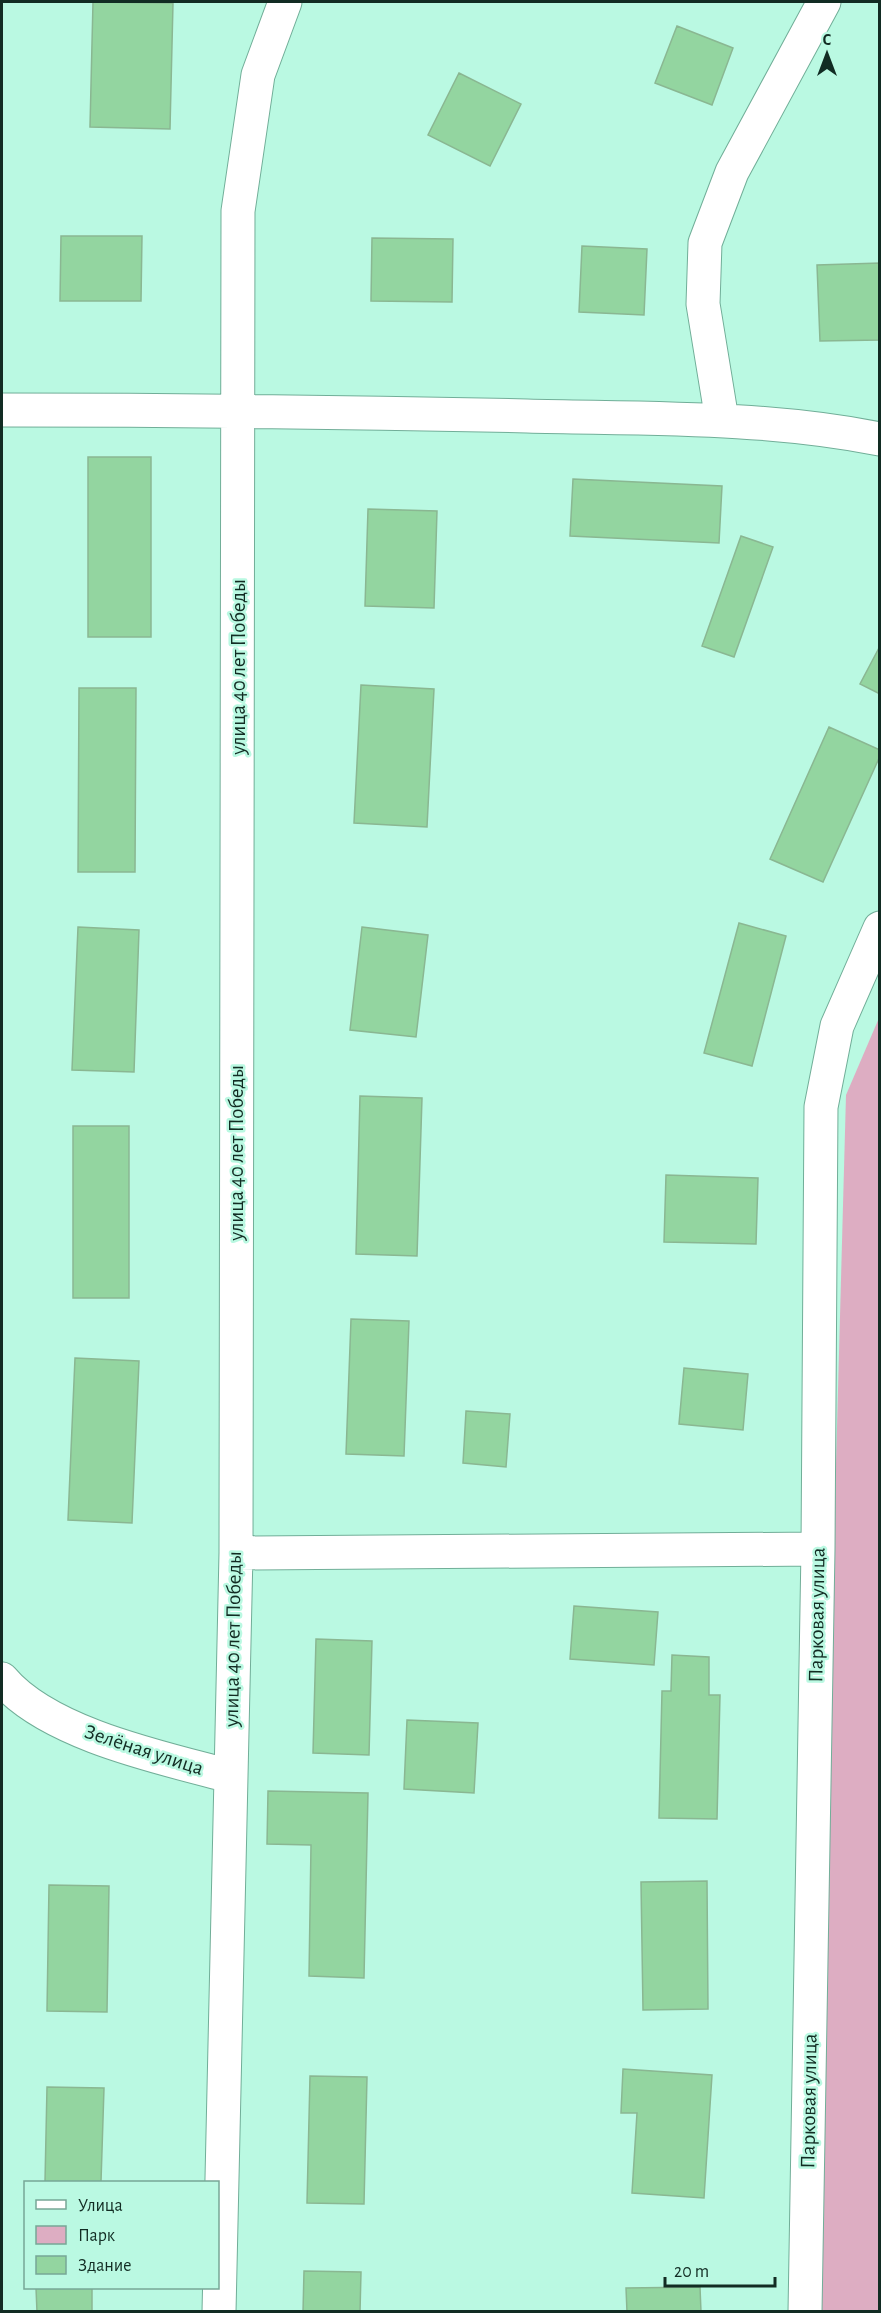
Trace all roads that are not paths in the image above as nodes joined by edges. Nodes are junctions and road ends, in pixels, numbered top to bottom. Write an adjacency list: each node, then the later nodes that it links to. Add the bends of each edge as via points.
1 (285, 2): 4 (street, улица 40 лет Победы, via 258,75 238,211)
2 (824, 2): 5 (street, via 732,172 705,243 703,304)
3 (2, 410): 4 (street)
4 (238, 410): 5 (street); 9 (street, улица 40 лет Победы)
5 (722, 420): 6 (street, via 823,428)
6 (879, 439)
7 (879, 928): 8 (street, Парковая улица, via 837,1026 821,1107)
8 (818, 1549): 9 (street); 13 (street, Парковая улица)
9 (236, 1553): 11 (street, улица 40 лет Победы)
10 (2, 1679): 11 (street, Зелёная улица, via 15,1695 78,1730 132,1750)
11 (230, 1776): 12 (street, улица 40 лет Победы)
12 (219, 2312)
13 (805, 2312)

